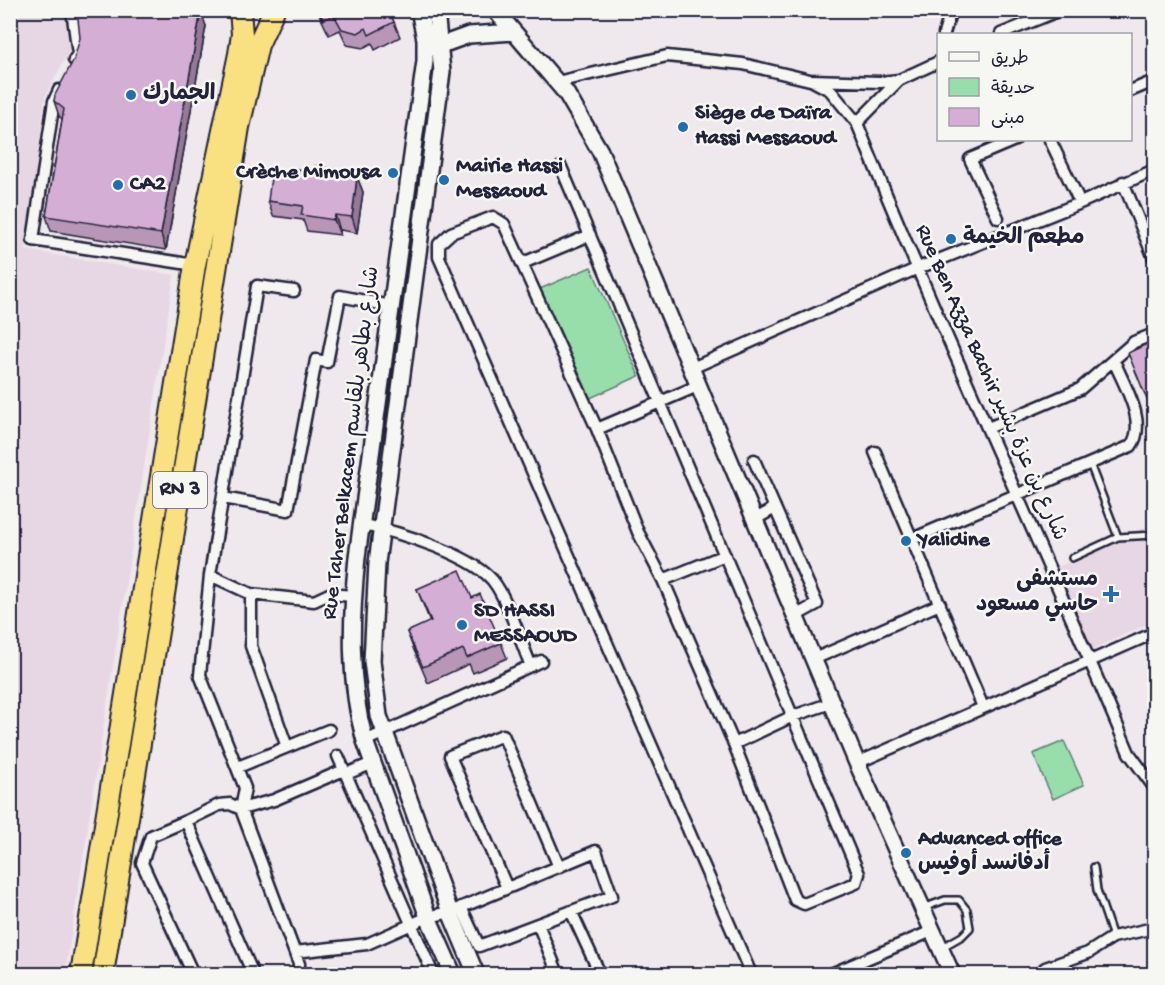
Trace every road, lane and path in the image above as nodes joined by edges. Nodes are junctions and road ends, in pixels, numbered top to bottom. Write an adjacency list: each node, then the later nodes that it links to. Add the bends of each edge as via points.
1 (72, 10): 31 (street, via 78,54 54,101 33,240)
2 (240, 10): 31 (highway, RN 3, via 240,54)
3 (274, 10): 96 (highway, RN 3, via 258,45 238,126)
4 (419, 10): 13 (main road, Rue Taher Belkacem شارع بطاهر بلقاسم)
5 (436, 10): 12 (main road, Rue Taher Belkacem شارع بطاهر بلقاسم)
6 (495, 10): 9 (main road)
7 (951, 10): 10 (street)
8 (1060, 10): 11 (street)
9 (514, 32): 12 (main road, via 477,34); 18 (main road)
10 (944, 33)
11 (1003, 33)
12 (441, 44): 13 (main road); 50 (main road, Rue Taher Belkacem شارع بطاهر بلقاسم, via 442,72)
13 (426, 51): 34 (main road, Rue Taher Belkacem شارع بطاهر بلقاسم)
14 (937, 61): 16 (street)
15 (810, 80): 16 (street); 18 (street, via 743,64 667,56); 20 (street, Rue Ben Azza Bachir شارع بن عزة بشير, via 830,90)
16 (898, 80): 20 (street)
17 (1155, 81): 19 (street)
18 (557, 82): 37 (main road, via 600,151)
19 (1132, 91)
20 (857, 123): 32 (street, Rue Ben Azza Bachir شارع بن عزة بشير)
21 (1013, 141): 27 (street, via 970,159)
22 (1050, 141): 26 (street)
23 (561, 168): 28 (street)
24 (1155, 170): 25 (street)
25 (1123, 182): 29 (street); 32 (street)
26 (1077, 196)
27 (998, 218)
28 (590, 235): 30 (street); 39 (street)
29 (1155, 258)
30 (524, 263): 40 (street); 105 (street, via 504,224 493,217 451,233 439,244 438,250)
31 (195, 265): 95 (highway, RN 3)
32 (916, 269): 37 (street); 41 (street, Rue Ben Azza Bachir شارع بن عزة بشير)
33 (294, 291): 46 (street, via 257,286)
34 (391, 306): 46 (street, via 340,296 327,362 316,360 288,510); 49 (main road, Rue Taher Belkacem شارع بطاهر بلقاسم)
35 (1155, 334): 36 (street, via 1134,342)
36 (1114, 360): 41 (street, via 1080,388); 44 (street, via 1138,424 1138,437 1131,446)
37 (692, 368): 38 (main road)
38 (699, 385): 39 (street); 48 (main road)
39 (660, 400): 40 (street); 54 (street)
40 (597, 429): 57 (street, via 638,532)
41 (988, 429): 45 (street, Rue Ben Azza Bachir شارع بن عزة بشير)
42 (875, 452): 53 (street)
43 (754, 460): 47 (street)
44 (1090, 464): 45 (street); 52 (lane)
45 (1019, 495): 53 (street); 64 (street, Rue Ben Azza Bachir شارع بن عزة بشير)
46 (223, 498): 56 (street)
47 (775, 508): 48 (street); 61 (street, via 817,604)
48 (754, 520): 61 (main road)
49 (363, 525): 50 (street); 59 (main road, Rue Taher Belkacem شارع بطاهر بلقاسم)
50 (381, 528): 69 (main road, Rue Taher Belkacem شارع بطاهر بلقاسم, via 372,633 376,700); 69 (street, via 481,568 496,585 536,663)
51 (1155, 535): 52 (lane)
52 (1118, 537): 55 (lane)
53 (912, 539): 60 (street)
54 (725, 555): 57 (street); 67 (street)
55 (1072, 558)
56 (210, 574): 58 (street); 76 (street, via 200,675)
57 (663, 580): 71 (street)
58 (251, 594): 59 (street, via 314,601 329,594); 72 (street, via 251,646)
59 (353, 596): 70 (main road, Rue Taher Belkacem شارع بطاهر بلقاسم, via 354,681)
60 (940, 604): 63 (street); 66 (street)
61 (795, 616): 63 (main road)
62 (1155, 633): 64 (street)
63 (814, 659): 65 (main road)
64 (1091, 661): 66 (street); 78 (street, Rue Ben Azza Bachir شارع بن عزة بشير, via 1130,753)
65 (831, 703): 67 (street); 75 (main road)
66 (984, 706): 75 (street)
67 (793, 716): 71 (street); 71 (street, via 859,874 856,883 804,904 795,900)
68 (329, 730): 72 (street)
69 (385, 733): 70 (street); 85 (main road, Rue Taher Belkacem شارع بطاهر بلقاسم)
70 (365, 741): 74 (main road, Rue Taher Belkacem شارع بطاهر بلقاسم)
71 (734, 744)
72 (287, 747): 76 (street)
73 (338, 756): 77 (street)
74 (373, 763): 77 (street); 87 (main road, Rue Taher Belkacem شارع بطاهر بلقاسم)
75 (857, 763): 84 (main road)
76 (238, 767): 79 (street, via 245,788)
77 (345, 772): 79 (street); 89 (street)
78 (1155, 786)
79 (241, 809): 80 (street, via 219,805); 94 (street)
80 (186, 821): 97 (street, via 151,836 142,863); 98 (street)
81 (559, 867): 83 (street); 83 (street, via 503,735 450,756); 86 (street, via 596,851 612,896)
82 (1094, 867): 92 (lane, via 1097,890)
83 (507, 888): 85 (street)
84 (921, 908): 91 (main road); 93 (lane, via 959,900 967,910 970,928)
85 (456, 909): 87 (street); 88 (street, via 479,946); 102 (main road, Rue Taher Belkacem شارع بطاهر بلقاسم)
86 (571, 911): 88 (street); 104 (street)
87 (428, 917): 89 (street); 101 (main road, Rue Taher Belkacem شارع بطاهر بلقاسم)
88 (538, 924): 103 (street)
89 (412, 925): 94 (street, via 367,944); 100 (street)
90 (1155, 928): 92 (street)
91 (932, 931): 93 (main road); 106 (street)
92 (1113, 937): 108 (street, via 1088,953 1046,968)
93 (941, 948): 107 (main road)
94 (294, 952): 99 (street)
95 (81, 975)
96 (103, 975)
97 (193, 975)
98 (253, 975)
99 (299, 975)
100 (433, 975)
101 (453, 975)
102 (476, 975)
103 (558, 975)
104 (600, 975)
105 (751, 975)
106 (831, 975)
107 (952, 975)
108 (1043, 975)

